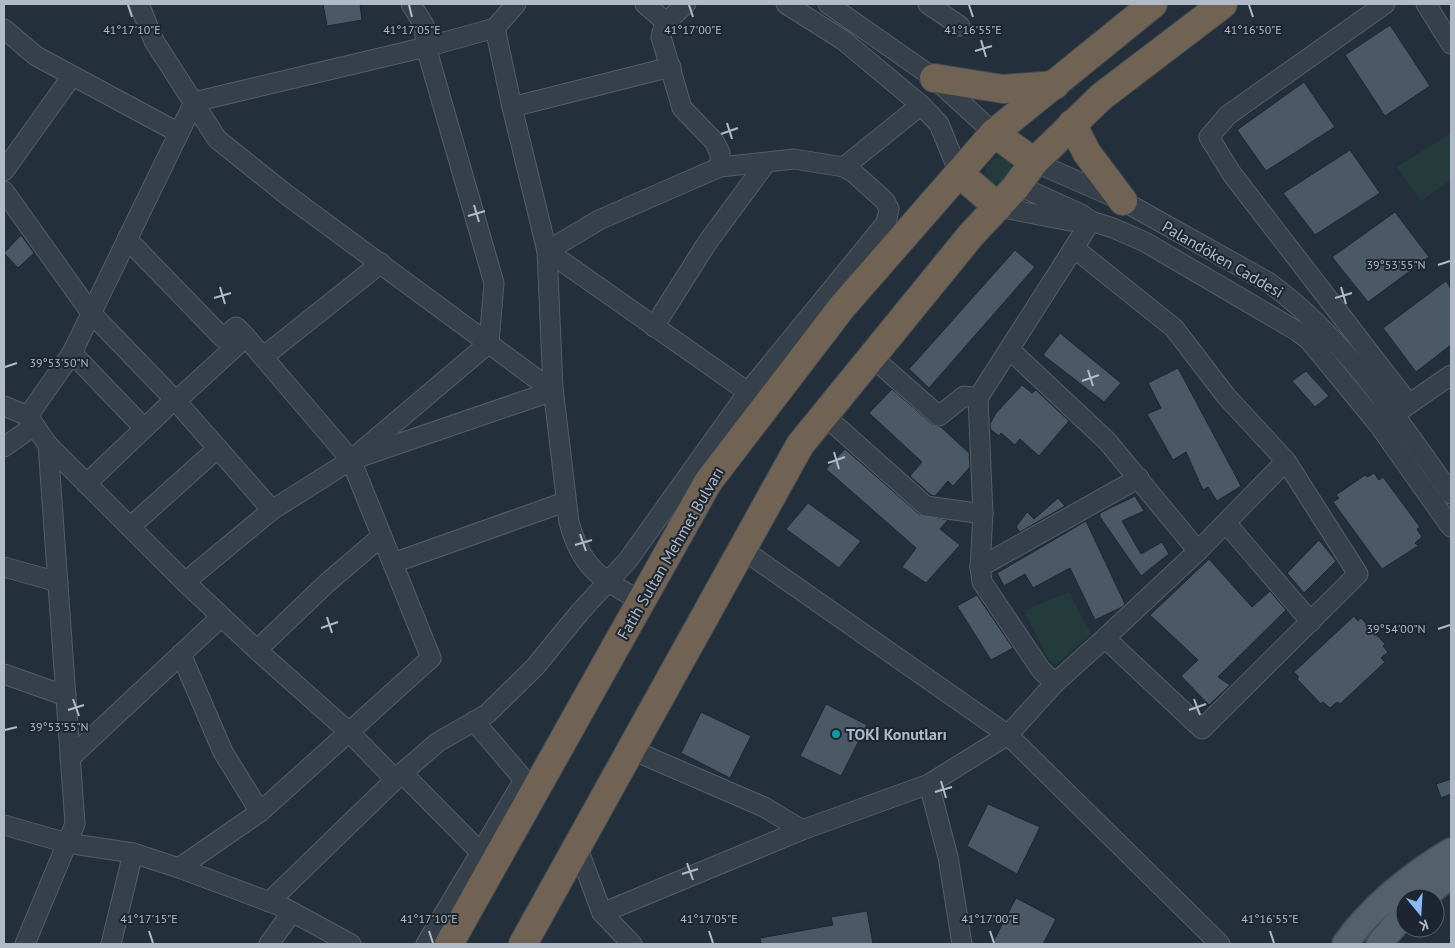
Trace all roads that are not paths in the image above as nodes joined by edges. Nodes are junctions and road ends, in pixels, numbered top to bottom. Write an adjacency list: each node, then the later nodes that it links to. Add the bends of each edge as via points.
1 (139, 4): 23 (street, via 154,41)
2 (411, 4): 18 (street, via 424,25)
3 (516, 4): 15 (street)
4 (645, 4): 13 (street)
5 (686, 4): 13 (street)
6 (786, 4): 24 (street, via 843,40)
7 (828, 4): 21 (street)
8 (928, 4): 14 (street)
9 (1153, 4): 22 (highway)
10 (1223, 4): 26 (highway, via 1101,97)
11 (1385, 4): 59 (street, via 1228,115 1209,138)
12 (1426, 4): 17 (street)
13 (667, 23): 19 (street, via 661,37)
14 (960, 26)
15 (495, 28): 18 (street); 25 (street)
16 (4, 29): 20 (street, via 36,56)
17 (1451, 44)
18 (426, 47): 23 (street); 48 (street, via 494,283)
19 (671, 67): 25 (street); 31 (street, via 682,108 714,141 720,154)
20 (72, 76): 27 (street); 33 (street)
21 (934, 78): 22 (highway, via 1003,89); 28 (street)
22 (1055, 85): 28 (highway)
23 (194, 102): 27 (street); 44 (street, via 216,140)
24 (921, 105): 32 (street); 34 (street, via 939,124)
25 (512, 107): 43 (street)
26 (1072, 124): 29 (highway); 37 (highway, via 1087,153)
27 (179, 133): 41 (street)
28 (994, 133): 29 (highway); 34 (highway, Fatih Sultan Mehmet Bulvarı)
29 (1034, 162): 35 (highway); 37 (street, Palandöken Caddesi)
30 (766, 163): 31 (street); 32 (street, via 794,159); 46 (street, via 707,243)
31 (720, 167): 43 (street, via 599,220)
32 (844, 167): 55 (street, via 885,200 889,209 888,219)
33 (4, 171)
34 (959, 173): 38 (highway); 86 (highway, Fatih Sultan Mehmet Bulvarı, via 842,306 708,482)
35 (1017, 185): 38 (highway); 39 (street, Palandöken Caddesi)
36 (4, 191): 45 (street)
37 (1123, 201): 40 (street); 59 (street, Palandöken Caddesi, via 1286,295 1338,344)
38 (998, 207): 39 (street, Palandöken Caddesi, via 1070,221); 52 (highway, via 971,235)
39 (1091, 221): 40 (street, Palandöken Caddesi); 42 (street)
40 (1113, 228): 59 (street, Palandöken Caddesi, via 1145,242 1298,331)
41 (128, 239): 45 (street); 47 (street, via 223,338 236,327)
42 (1074, 248): 49 (street); 67 (street, via 1174,328 1226,396)
43 (547, 251): 46 (street); 54 (street)
44 (381, 263): 48 (street); 51 (street)
45 (91, 313): 50 (street); 57 (street)
46 (654, 327): 55 (street)
47 (246, 337): 51 (street); 57 (street)
48 (488, 343): 54 (street); 66 (street)
49 (1009, 349): 56 (street); 68 (street, via 1107,441)
50 (72, 353): 61 (street); 62 (street)
51 (263, 357): 66 (street)
52 (873, 358): 56 (street, via 939,416 964,396); 60 (highway)
53 (1451, 375): 59 (street)
54 (553, 391): 66 (street); 71 (street)
55 (748, 392): 83 (street, via 628,560)
56 (978, 398): 73 (street)
57 (175, 401): 62 (street); 65 (street)
58 (4, 406): 61 (street)
59 (1394, 414): 70 (street, Palandöken Caddesi); 76 (street, Palandöken Caddesi)
60 (825, 416): 73 (street, via 926,506); 78 (highway, via 800,446)
61 (31, 421): 63 (street); 64 (street)
62 (144, 428): 69 (street)
63 (48, 445): 69 (street); 84 (street)
64 (4, 447)
65 (218, 448): 72 (street); 75 (street)
66 (351, 460): 72 (street); 77 (street)
67 (1286, 461): 74 (street); 88 (street, via 1358,574)
68 (1139, 478): 79 (street); 82 (street)
69 (86, 484): 75 (street)
70 (1451, 494)
71 (565, 502): 80 (street); 83 (street, via 580,552 588,566)
72 (272, 510): 85 (street)
73 (983, 514): 82 (street)
74 (1226, 523): 79 (street); 88 (street)
75 (130, 527): 85 (street)
76 (1451, 527)
77 (382, 536): 80 (street); 90 (street)
78 (742, 549): 97 (street); 98 (highway)
79 (1198, 551): 89 (street)
80 (393, 563): 96 (street, via 431,658)
81 (4, 567): 84 (street)
82 (980, 567): 93 (street, via 982,582 1041,670)
83 (607, 581): 86 (street); 95 (street, via 535,667 487,714)
84 (58, 582): 94 (street)
85 (185, 582): 87 (street)
86 (642, 602): 102 (highway, Fatih Sultan Mehmet Bulvarı)
87 (222, 617): 90 (street); 91 (street)
88 (1311, 622): 89 (street, via 1202,729)
89 (1105, 638): 93 (street)
90 (257, 650): 96 (street)
91 (182, 654): 99 (street); 103 (street, via 223,752)
92 (4, 674): 94 (street)
93 (1054, 683): 97 (street)
94 (66, 696): 99 (street)
95 (474, 722): 100 (street, via 438,742); 102 (street)
96 (349, 732): 100 (street); 103 (street)
97 (1008, 735): 101 (street); 127 (street)
98 (632, 750): 105 (street, via 764,807); 107 (highway)
99 (70, 758): 106 (street, via 75,824)
100 (399, 776): 110 (street); 114 (street)
101 (929, 784): 105 (street); 126 (street, via 948,857)
102 (530, 786): 110 (highway, Fatih Sultan Mehmet Bulvarı)
103 (260, 812): 111 (street)
104 (4, 825): 106 (street)
105 (802, 830): 116 (street)
106 (67, 843): 109 (street); 118 (street)
107 (577, 846): 116 (street); 124 (highway)
108 (1451, 851): 128 (main road, via 1394,892)
109 (133, 853): 111 (street); 119 (street)
110 (487, 859): 122 (street); 123 (highway, Fatih Sultan Mehmet Bulvarı)
111 (178, 868): 114 (street)
112 (1451, 875): 113 (main road)
113 (1435, 888)
114 (270, 902): 115 (street)
115 (292, 912): 120 (street); 121 (street)
116 (602, 913): 125 (street)
117 (1395, 925): 129 (main road)
118 (25, 944)
119 (111, 944)
120 (269, 944)
121 (351, 944)
122 (426, 944)
123 (449, 944)
124 (523, 944)
125 (632, 944)
126 (962, 944)
127 (1220, 944)
128 (1345, 944)
129 (1379, 944)

